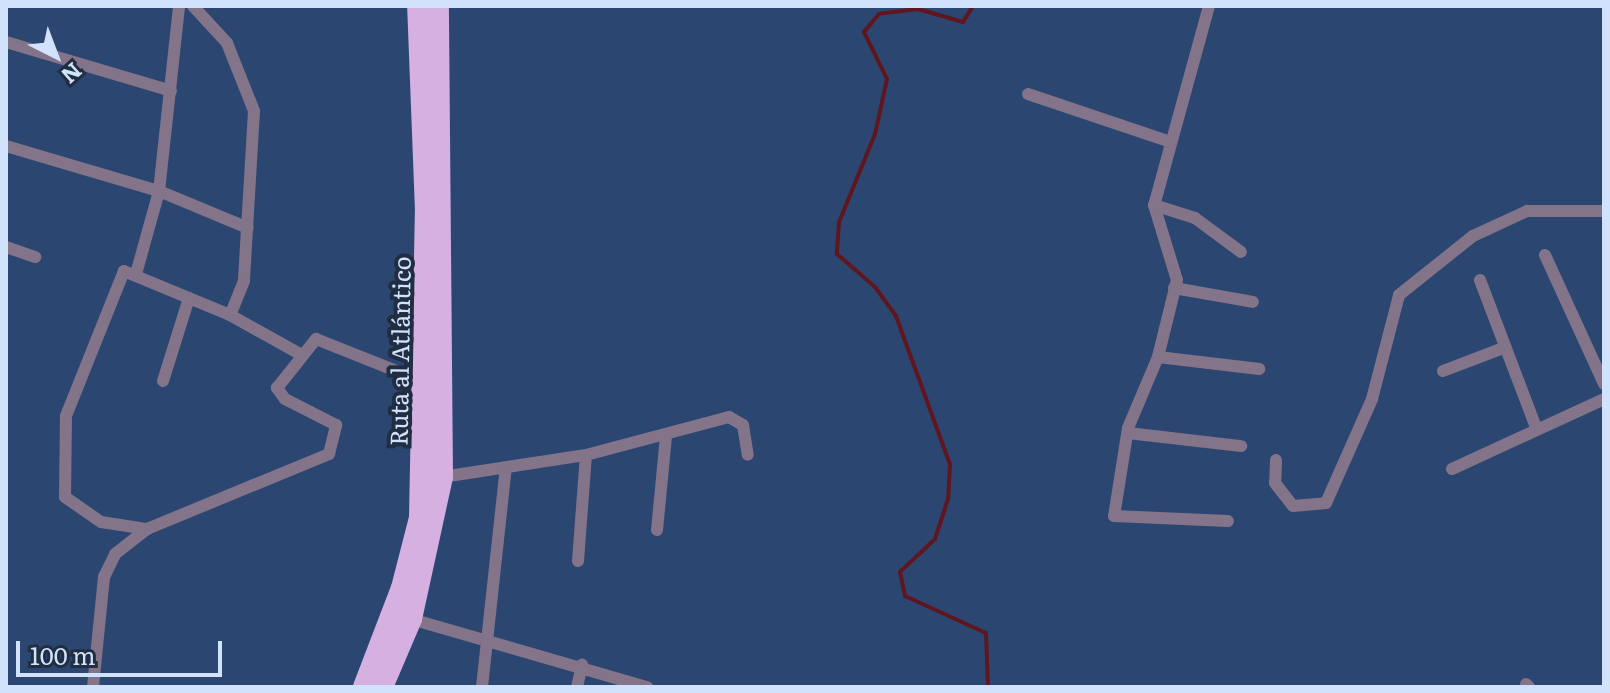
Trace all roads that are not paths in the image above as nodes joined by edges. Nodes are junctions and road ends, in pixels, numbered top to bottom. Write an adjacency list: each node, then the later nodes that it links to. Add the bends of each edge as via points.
1 (179, 6): 7 (street)
2 (193, 6): 14 (street, via 219,30 250,90)
3 (418, 6): 31 (highway, Ruta al Atlántico)
4 (438, 6): 43 (highway, Ruta al Atlántico)
5 (1209, 6): 9 (street)
6 (6, 42): 7 (street)
7 (171, 91): 11 (street)
8 (1028, 94): 9 (street)
9 (1171, 142): 12 (street)
10 (6, 146): 11 (street)
11 (159, 191): 14 (street); 19 (street)
12 (1154, 205): 16 (street, via 1195,218); 21 (street)
13 (1604, 211): 40 (street, via 1527,211 1473,236 1399,295 1372,399 1326,503 1293,506 1275,483)
14 (248, 228): 24 (street, via 244,281)
15 (6, 247): 18 (street)
16 (1241, 252)
17 (1545, 255): 32 (street)
18 (35, 257)
19 (136, 274): 22 (street); 45 (street, via 122,274 66,416 63,484 65,497 84,514)
20 (1480, 280): 25 (street)
21 (1174, 288): 23 (street); 27 (street)
22 (189, 298): 24 (street); 30 (street)
23 (1253, 302)
24 (230, 315): 26 (street)
25 (1506, 347): 29 (street); 34 (street)
26 (300, 354): 31 (street, via 323,339); 45 (street, via 278,383 278,393 332,420 334,448)
27 (1158, 357): 28 (street); 35 (street)
28 (1259, 369)
29 (1443, 371)
30 (163, 381)
31 (425, 383): 52 (highway, Ruta al Atlántico, via 413,555)
32 (1604, 384)
33 (1604, 399): 34 (street)
34 (1537, 430): 42 (street)
35 (1128, 433): 37 (street); 44 (street, via 1114,516)
36 (666, 437): 38 (street); 39 (street, via 729,417 743,425); 46 (street)
37 (1241, 446)
38 (586, 455): 41 (street); 47 (street)
39 (748, 455)
40 (1276, 460)
41 (506, 467): 43 (street); 49 (street)
42 (1452, 469)
43 (442, 477): 48 (highway, Ruta al Atlántico)
44 (1228, 521)
45 (147, 529): 51 (street, via 115,554 104,577)
46 (657, 530)
47 (578, 561)
48 (411, 619): 49 (street); 53 (highway, Ruta al Atlántico)
49 (491, 641): 50 (street); 54 (street)
50 (582, 665): 55 (street); 56 (street)
51 (93, 687)
52 (364, 687)
53 (382, 687)
54 (482, 687)
55 (577, 687)
56 (647, 687)

